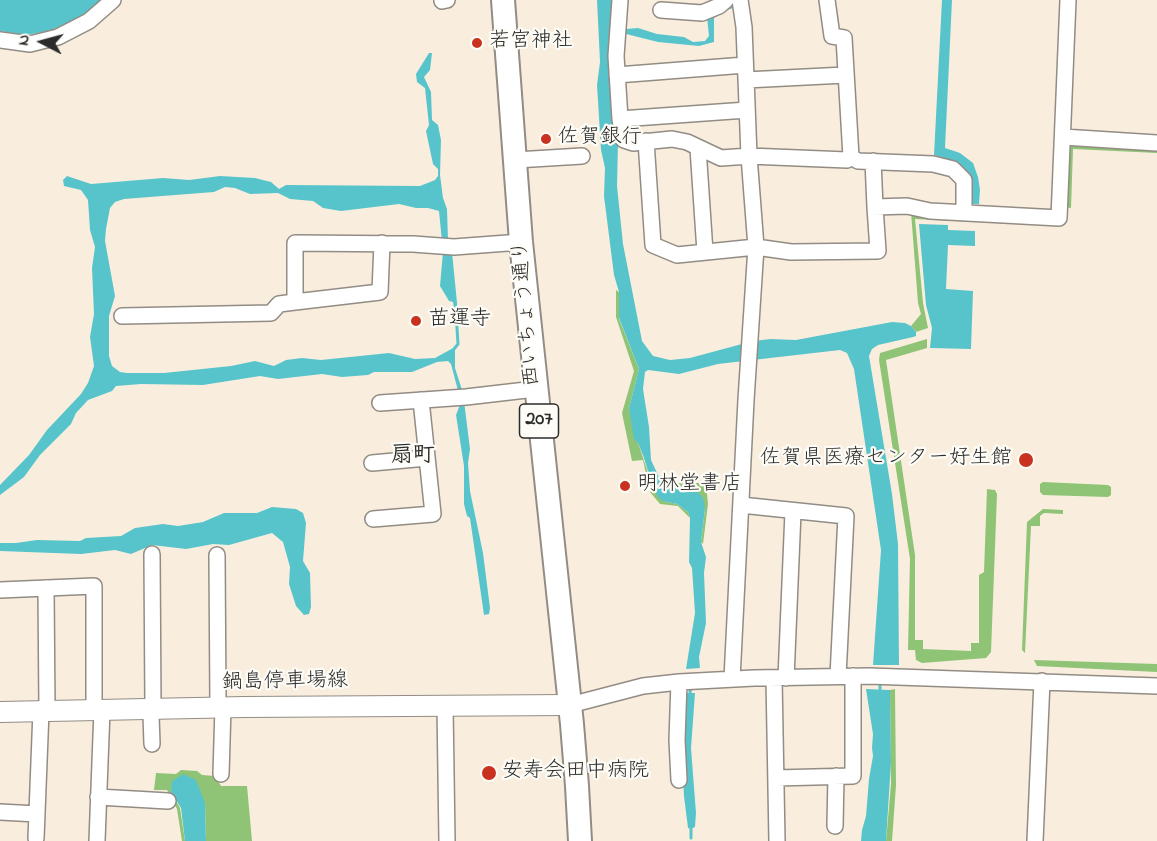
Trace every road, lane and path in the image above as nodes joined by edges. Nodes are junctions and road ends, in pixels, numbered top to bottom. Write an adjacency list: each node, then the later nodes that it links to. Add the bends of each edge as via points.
1 (113, 0): 11 (street, via 89,21 58,37 30,44)
2 (447, 0): 8 (street)
3 (503, 0): 24 (highway, 西いちょう通り / 207)
4 (620, 0): 13 (street)
5 (726, 0): 10 (street, via 702,13)
6 (827, 0): 14 (street, via 832,36 844,38)
7 (1068, 0): 17 (street)
8 (442, 1)
9 (741, 3): 12 (street)
10 (661, 10)
11 (0, 40)
12 (745, 72): 13 (street); 14 (street); 15 (street)
13 (617, 75): 16 (street)
14 (845, 75): 23 (street)
15 (747, 110): 16 (street); 22 (street)
16 (620, 119): 18 (street, via 624,140)
17 (1063, 137): 19 (street); 27 (street, via 1059,218)
18 (646, 141): 20 (street, via 672,139); 31 (street, via 653,245 677,255)
19 (1157, 142)
20 (698, 148): 22 (street, via 721,158); 31 (street)
21 (582, 156): 24 (street)
22 (749, 156): 23 (street, via 847,160); 30 (street)
23 (851, 157): 25 (street)
24 (516, 160): 28 (highway, 西いちょう通り / 207)
25 (873, 161): 26 (street); 27 (street, via 953,169 964,180)
26 (875, 207): 27 (street, via 907,206); 30 (street, via 878,251 791,252)
27 (964, 213)
28 (521, 242): 29 (street, via 454,247); 34 (highway, 西いちょう通り / 207)
29 (382, 243): 32 (street, via 380,292); 32 (street, via 295,243)
30 (756, 247): 31 (street); 39 (street)
31 (705, 252)
32 (295, 302): 33 (street, via 279,304 271,313)
33 (122, 316)
34 (535, 388): 35 (street); 52 (highway, 西いちょう通り / 207)
35 (421, 400): 36 (street); 37 (street)
36 (380, 404)
37 (427, 458): 38 (street); 41 (street, via 433,514)
38 (372, 463)
39 (741, 505): 40 (street); 48 (street)
40 (793, 512): 46 (street, via 846,516); 47 (street)
41 (373, 519)
42 (152, 554): 55 (street)
43 (217, 555): 54 (street)
44 (45, 588): 45 (street); 56 (street, via 94,586); 57 (street)
45 (0, 590)
46 (846, 676): 47 (street); 50 (street); 61 (street, via 853,776)
47 (780, 678): 48 (street); 62 (street)
48 (732, 679): 49 (street)
49 (679, 681): 52 (street); 63 (street)
50 (1042, 681): 51 (street); 74 (street)
51 (1157, 686)
52 (570, 705): 53 (main road, 鍋島停車場線); 72 (highway, 西いちょう通り / 207)
53 (445, 706): 54 (main road, 鍋島停車場線); 71 (street)
54 (220, 707): 55 (main road, 鍋島停車場線); 60 (street)
55 (153, 709): 56 (main road, 鍋島停車場線); 59 (street)
56 (98, 710): 57 (main road, 鍋島停車場線); 64 (street)
57 (44, 711): 58 (main road, 鍋島停車場線); 67 (street)
58 (0, 712)
59 (152, 744)
60 (221, 774)
61 (836, 776): 62 (street); 68 (street)
62 (776, 777): 73 (street)
63 (679, 780)
64 (98, 797): 65 (street); 70 (street)
65 (168, 801)
66 (0, 812): 67 (street)
67 (37, 814): 69 (street)
68 (835, 826)
69 (36, 838)
70 (97, 841)
71 (447, 841)
72 (580, 841)
73 (777, 841)
74 (1035, 841)

